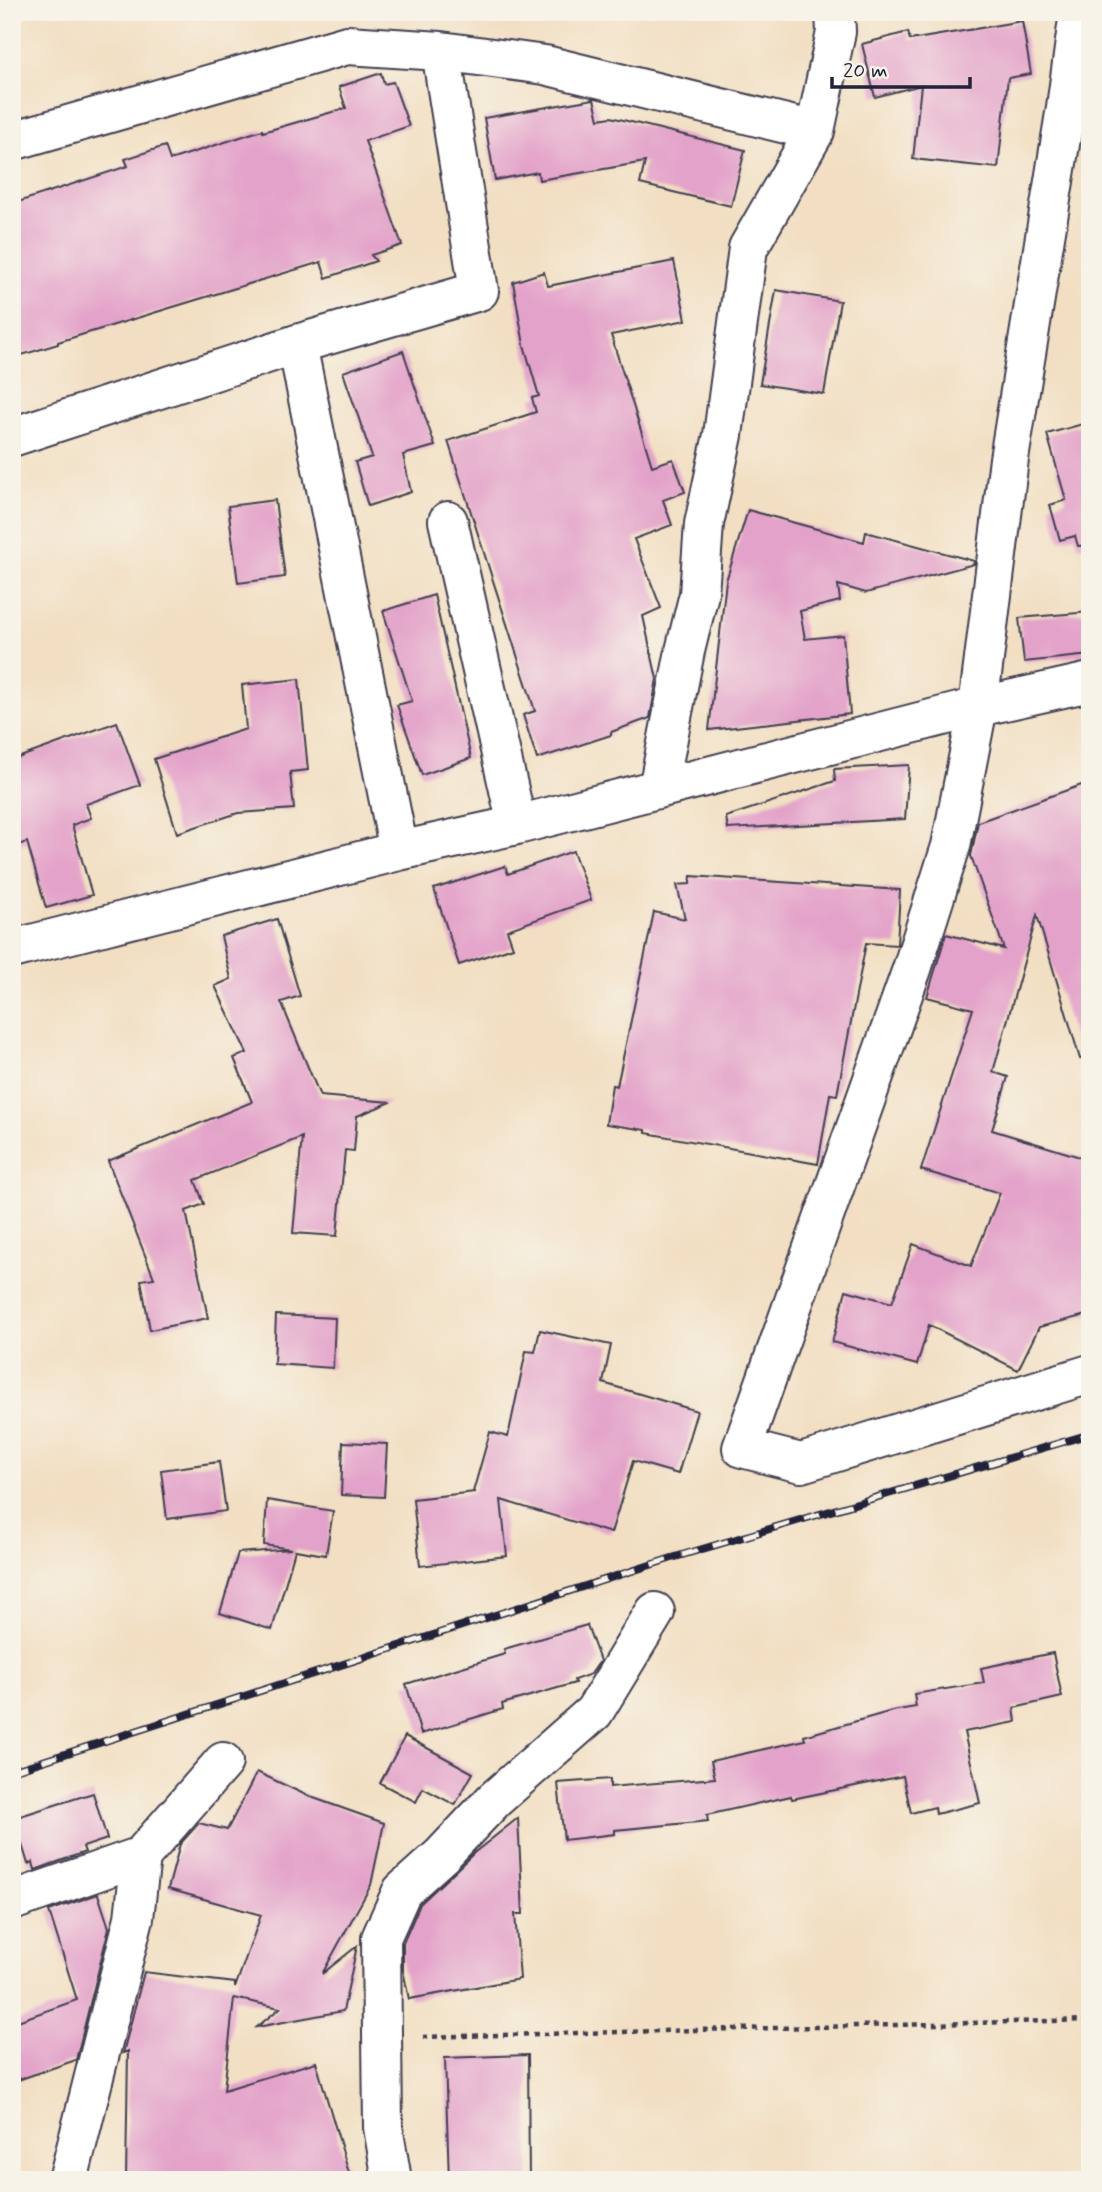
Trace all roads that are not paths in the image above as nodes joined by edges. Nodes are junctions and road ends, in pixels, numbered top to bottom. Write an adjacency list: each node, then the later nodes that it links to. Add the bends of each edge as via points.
1 (835, 12): 4 (street, via 836,32)
2 (1079, 12): 10 (street, via 1009,459)
3 (441, 51): 4 (street, via 545,65); 5 (street, via 347,44); 6 (street, via 478,291)
4 (816, 131): 11 (street, via 748,248 723,435 704,524 699,594)
5 (12, 141)
6 (297, 344): 7 (street); 13 (street)
7 (12, 437)
8 (448, 521): 12 (street)
9 (1090, 682): 10 (street)
10 (978, 707): 11 (street); 15 (street, via 951,846 912,969 742,1448 801,1463)
11 (658, 789): 12 (street)
12 (517, 825): 13 (street)
13 (399, 851): 14 (street)
14 (12, 949)
15 (1090, 1374)
16 (655, 1612): 21 (street, via 594,1712 494,1800 402,1891 382,1938 383,2127)
17 (223, 1762): 18 (street)
18 (141, 1856): 19 (street); 20 (street, via 134,1919)
19 (12, 1901)
20 (68, 2180)
21 (392, 2180)

